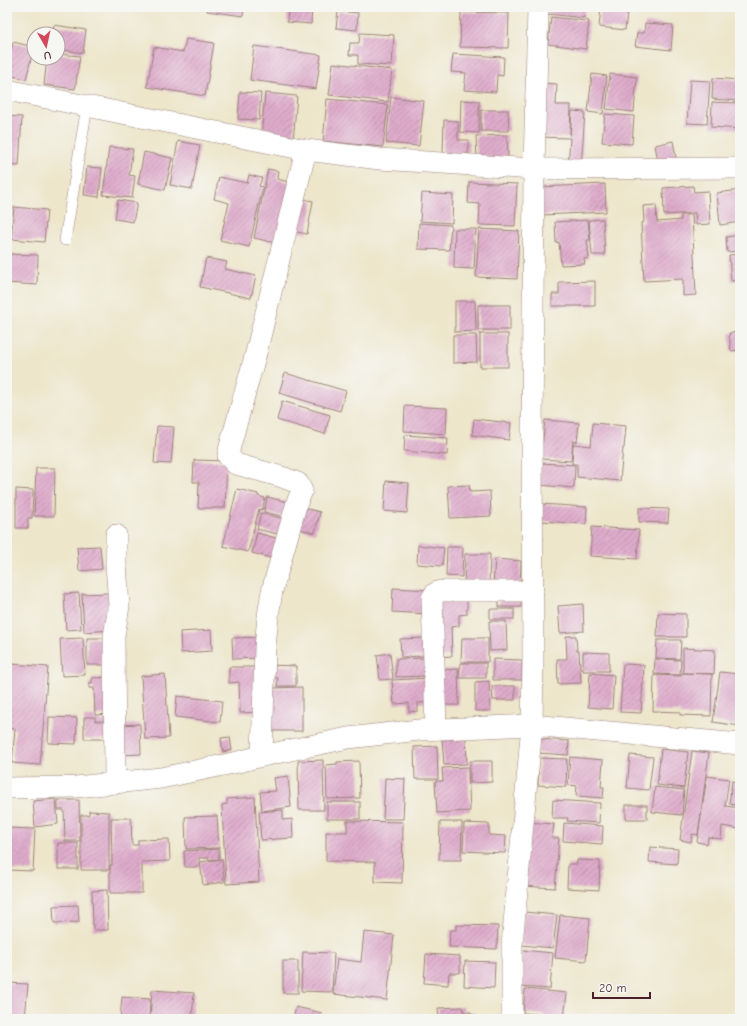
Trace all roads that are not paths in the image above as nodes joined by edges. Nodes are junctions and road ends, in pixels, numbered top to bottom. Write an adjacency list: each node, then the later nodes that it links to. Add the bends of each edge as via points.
1 (538, 7): 6 (street)
2 (7, 90): 3 (street)
3 (88, 106): 4 (street); 7 (lane)
4 (306, 150): 6 (street, via 380,159); 13 (street, via 228,456 236,464 298,483 302,491 274,584 268,616)
5 (740, 168): 6 (street)
6 (534, 169): 9 (street)
7 (65, 240)
8 (116, 535): 14 (street, via 119,606 114,636)
9 (533, 592): 10 (street); 11 (street, via 444,590 434,593 432,598)
10 (532, 725): 11 (street); 12 (street); 16 (street, via 512,945)
11 (436, 729): 13 (street, via 348,738)
12 (740, 744)
13 (262, 756): 14 (street, via 161,778)
14 (115, 783): 15 (street, via 76,787)
15 (7, 788)
16 (512, 1019)

